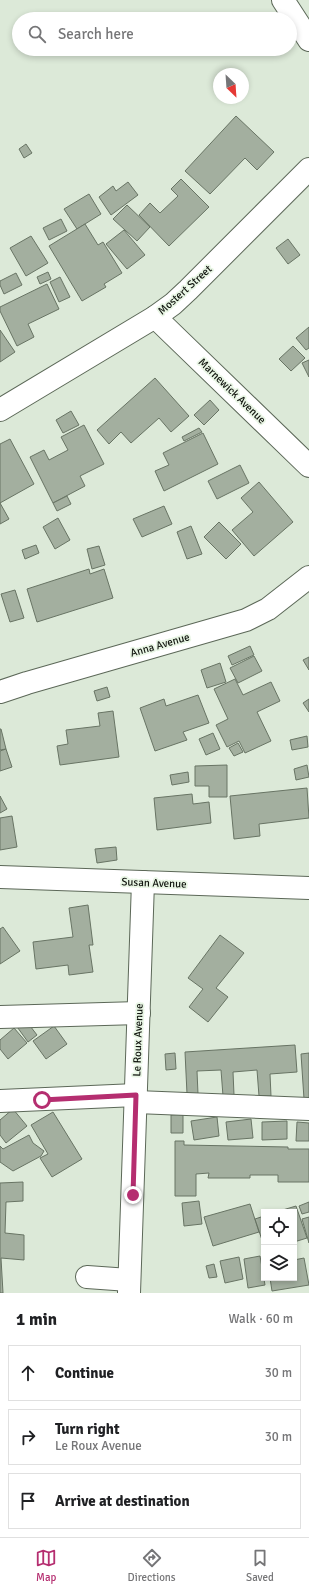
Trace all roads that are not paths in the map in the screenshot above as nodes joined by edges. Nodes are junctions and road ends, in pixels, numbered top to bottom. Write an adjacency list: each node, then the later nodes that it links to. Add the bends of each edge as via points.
1 (283, 0): 2 (street)
2 (291, 12)
3 (297, 22): 4 (street)
4 (309, 40)
5 (309, 169): 6 (street, Mostert Street, via 193,285)
6 (155, 317): 7 (street, Mostert Street); 8 (street, Marnewick Avenue)
7 (0, 410)
8 (309, 466)
9 (309, 577): 10 (street, Anna Avenue, via 268,609 246,620)
10 (0, 692)
11 (0, 877): 12 (street, Susan Avenue)
12 (143, 882): 13 (street, Susan Avenue); 14 (street, Le Roux Avenue)
13 (309, 888)
14 (139, 1013): 15 (street); 16 (street, Le Roux Avenue)
15 (0, 1017)
16 (136, 1098): 17 (street); 18 (street); 20 (street, Le Roux Avenue)
17 (0, 1101)
18 (309, 1109)
19 (87, 1277): 20 (street)
20 (129, 1287)

